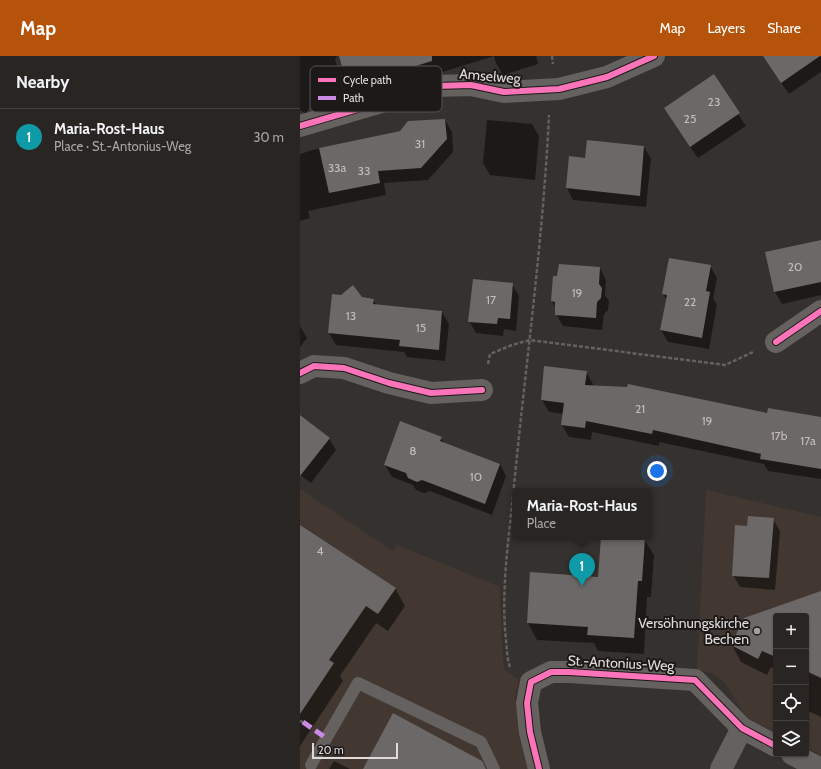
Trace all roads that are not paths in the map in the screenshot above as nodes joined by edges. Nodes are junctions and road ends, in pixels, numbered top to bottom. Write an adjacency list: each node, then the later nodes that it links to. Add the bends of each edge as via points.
1 (654, 56): 2 (street, Amselweg, via 607,77 559,90 504,92 471,85)
2 (442, 86)
3 (348, 112): 4 (street, Amselweg)
4 (300, 126)
5 (821, 311): 6 (street)
6 (776, 342)
7 (300, 373): 8 (street, via 314,366 344,368 388,383 430,393)
8 (482, 390)
9 (742, 728): 10 (street, St.-Antonius-Weg); 14 (street, St.-Antonius-Weg, via 695,680 551,672 531,682 527,703 530,732); 15 (street)
10 (773, 744)
11 (798, 757): 16 (street)
12 (311, 766): 13 (lane, via 358,683 481,742)
13 (494, 769)
14 (539, 769)
15 (721, 769)
16 (821, 769)

